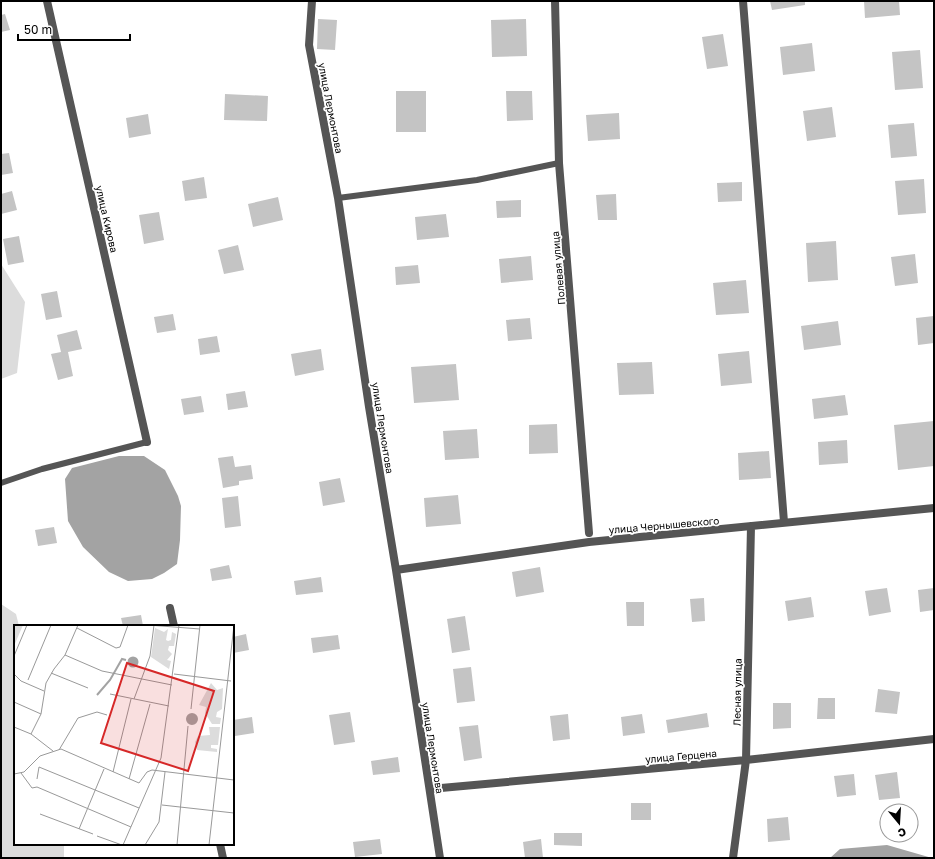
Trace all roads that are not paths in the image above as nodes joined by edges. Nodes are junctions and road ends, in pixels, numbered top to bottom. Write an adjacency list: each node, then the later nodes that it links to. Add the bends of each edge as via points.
1 (47, 1): 7 (street, улица Кирова)
2 (312, 1): 6 (street, улица Лермонтова, via 309,45)
3 (555, 1): 5 (street, Полевая улица)
4 (743, 1): 10 (street)
5 (560, 163): 6 (lane, via 477,180); 12 (street, Полевая улица)
6 (338, 198): 13 (street, улица Лермонтова)
7 (147, 442): 8 (lane, via 42,469)
8 (1, 483)
9 (934, 508): 10 (street, улица Чернышевского)
10 (784, 522): 11 (street, улица Чернышевского)
11 (751, 526): 12 (street, улица Чернышевского); 17 (street, Лесная улица)
12 (589, 538): 13 (street, улица Чернышевского)
13 (396, 570): 18 (street, улица Лермонтова)
14 (170, 608): 15 (street)
15 (174, 625)
16 (934, 739): 17 (street, улица Герцена)
17 (746, 760): 18 (street, улица Герцена); 22 (street, Лесная улица)
18 (430, 790): 21 (street, улица Лермонтова)
19 (220, 845): 20 (street)
20 (223, 858)
21 (440, 858)
22 (733, 858)

